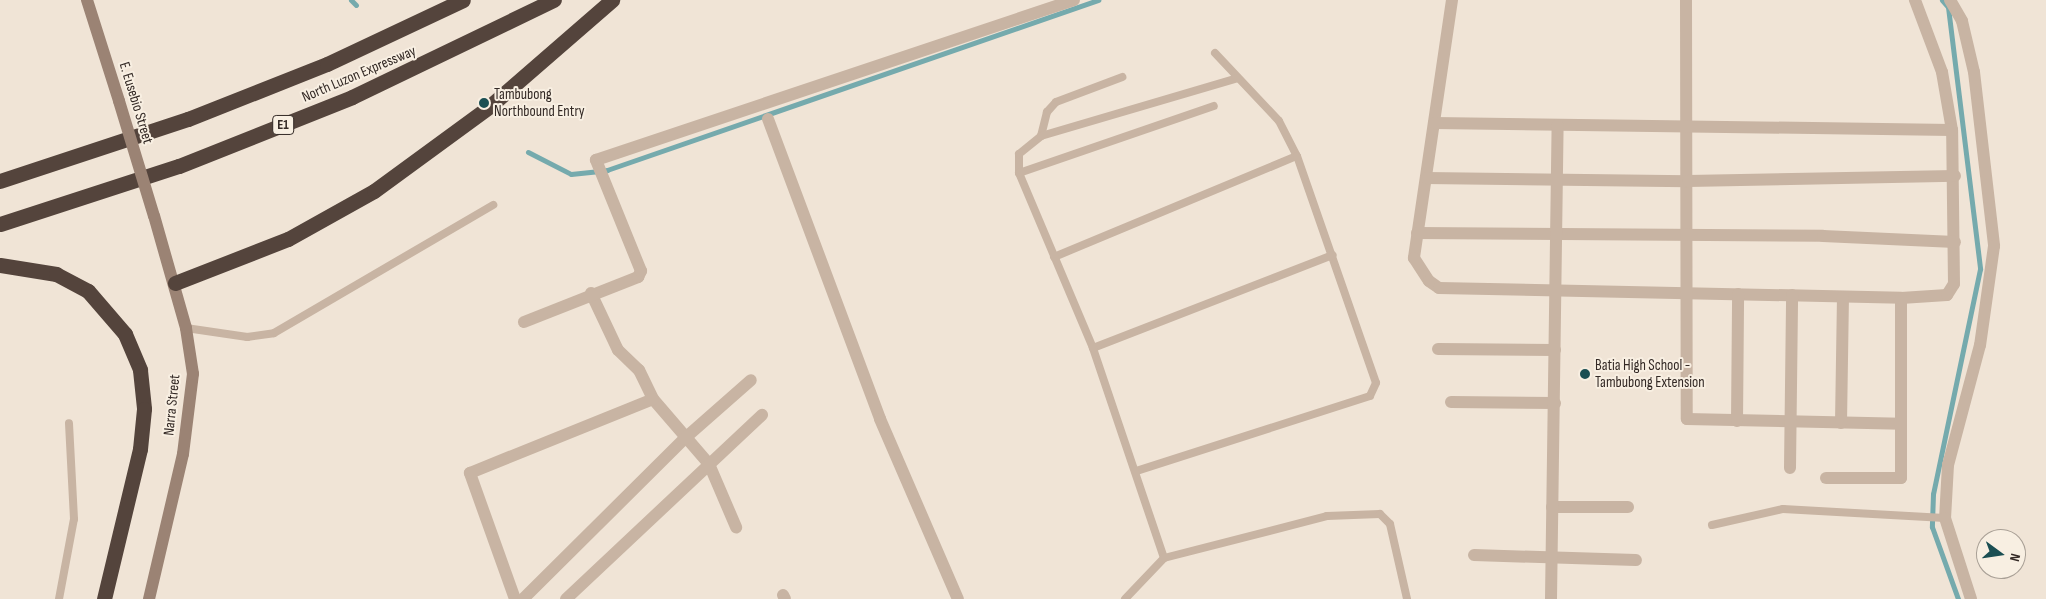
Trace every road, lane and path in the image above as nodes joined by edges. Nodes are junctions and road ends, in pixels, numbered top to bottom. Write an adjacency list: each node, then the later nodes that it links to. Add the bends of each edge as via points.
1 (87, 0): 30 (main road, E. Eusebio Street, bridge)
2 (444, 0): 11 (highway)
3 (463, 0): 11 (highway, North Luzon Expressway)
4 (554, 0): 31 (highway, North Luzon Expressway / E1, via 451,54 344,101 179,166)
5 (612, 0): 39 (highway, via 490,106 374,191 288,239)
6 (1074, 0): 42 (street, via 596,160 641,271 638,277)
7 (1452, 0): 18 (street)
8 (1686, 0): 17 (street)
9 (1915, 0): 20 (street, via 1942,72)
10 (1950, 0): 69 (street, via 1962,21 1974,72 1994,246 1980,345 1948,465)
11 (408, 26): 27 (highway, North Luzon Expressway, via 327,64 188,119)
12 (1215, 53): 14 (lane)
13 (1122, 77): 21 (lane, via 1056,102 1047,112)
14 (1238, 78): 21 (lane); 22 (lane, via 1279,122)
15 (1214, 106): 23 (lane)
16 (768, 119): 82 (street, via 880,419)
17 (1689, 123): 19 (street); 20 (street); 28 (street)
18 (1434, 124): 19 (street); 25 (street)
19 (1558, 125): 26 (street)
20 (1952, 130): 24 (street)
21 (1040, 136): 23 (lane, via 1019,154)
22 (1297, 156): 36 (lane); 37 (lane)
23 (1019, 173): 37 (lane)
24 (1955, 176): 28 (street); 35 (street)
25 (1426, 178): 26 (street); 32 (street)
26 (1557, 180): 28 (street); 33 (street)
27 (0, 181)
28 (1688, 181): 34 (street)
29 (493, 205): 48 (lane, via 274,333 247,337)
30 (154, 216): 39 (main road, Narra Street)
31 (0, 224)
32 (1417, 233): 33 (street); 40 (street, via 1414,258 1439,288)
33 (1556, 233): 34 (street); 40 (street)
34 (1687, 235): 35 (street); 41 (street)
35 (1955, 242): 46 (street, via 1954,284 1947,295)
36 (1332, 255): 49 (lane); 65 (lane, via 1376,383 1370,396)
37 (1054, 257): 49 (lane)
38 (0, 265): 77 (highway, via 56,274 88,291 116,320 137,360 143,426)
39 (175, 283): 48 (main road, Narra Street)
40 (1555, 291): 41 (street); 51 (street)
41 (1685, 292): 43 (street); 57 (street, via 1686,419)
42 (590, 293): 47 (street); 53 (street, via 609,336 639,370)
43 (1738, 294): 44 (street); 57 (street)
44 (1792, 295): 45 (street); 58 (street)
45 (1843, 297): 46 (street); 60 (street)
46 (1901, 298): 61 (street)
47 (524, 322)
48 (186, 328): 78 (main road, Narra Street, via 193,374 183,454)
49 (1093, 348): 65 (lane)
50 (1438, 349): 51 (street)
51 (1555, 350): 55 (street)
52 (751, 380): 62 (street)
53 (653, 399): 62 (street); 79 (street, via 470,473)
54 (1451, 402): 55 (street)
55 (1555, 402): 67 (street)
56 (762, 415): 63 (street)
57 (1737, 421): 58 (street)
58 (1792, 422): 60 (street); 64 (street)
59 (69, 423): 76 (lane, via 74,519)
60 (1841, 423): 61 (street)
61 (1901, 424): 66 (street, via 1901,478)
62 (684, 439): 63 (street); 80 (street)
63 (709, 464): 71 (street); 81 (street)
64 (1790, 468)
65 (1136, 471): 73 (lane)
66 (1826, 478)
67 (1552, 507): 68 (street); 74 (street)
68 (1628, 507)
69 (1942, 518): 70 (lane, via 1783,509); 86 (street)
70 (1712, 525)
71 (736, 527)
72 (1474, 555): 74 (street)
73 (1164, 558): 83 (lane); 84 (lane, via 1327,516 1380,514 1390,524)
74 (1552, 558): 75 (street); 85 (street)
75 (1636, 560)
76 (59, 599)
77 (104, 599)
78 (149, 599)
79 (515, 599)
80 (523, 599)
81 (566, 599)
82 (958, 599)
83 (1125, 599)
84 (1407, 599)
85 (1551, 599)
86 (1971, 599)

